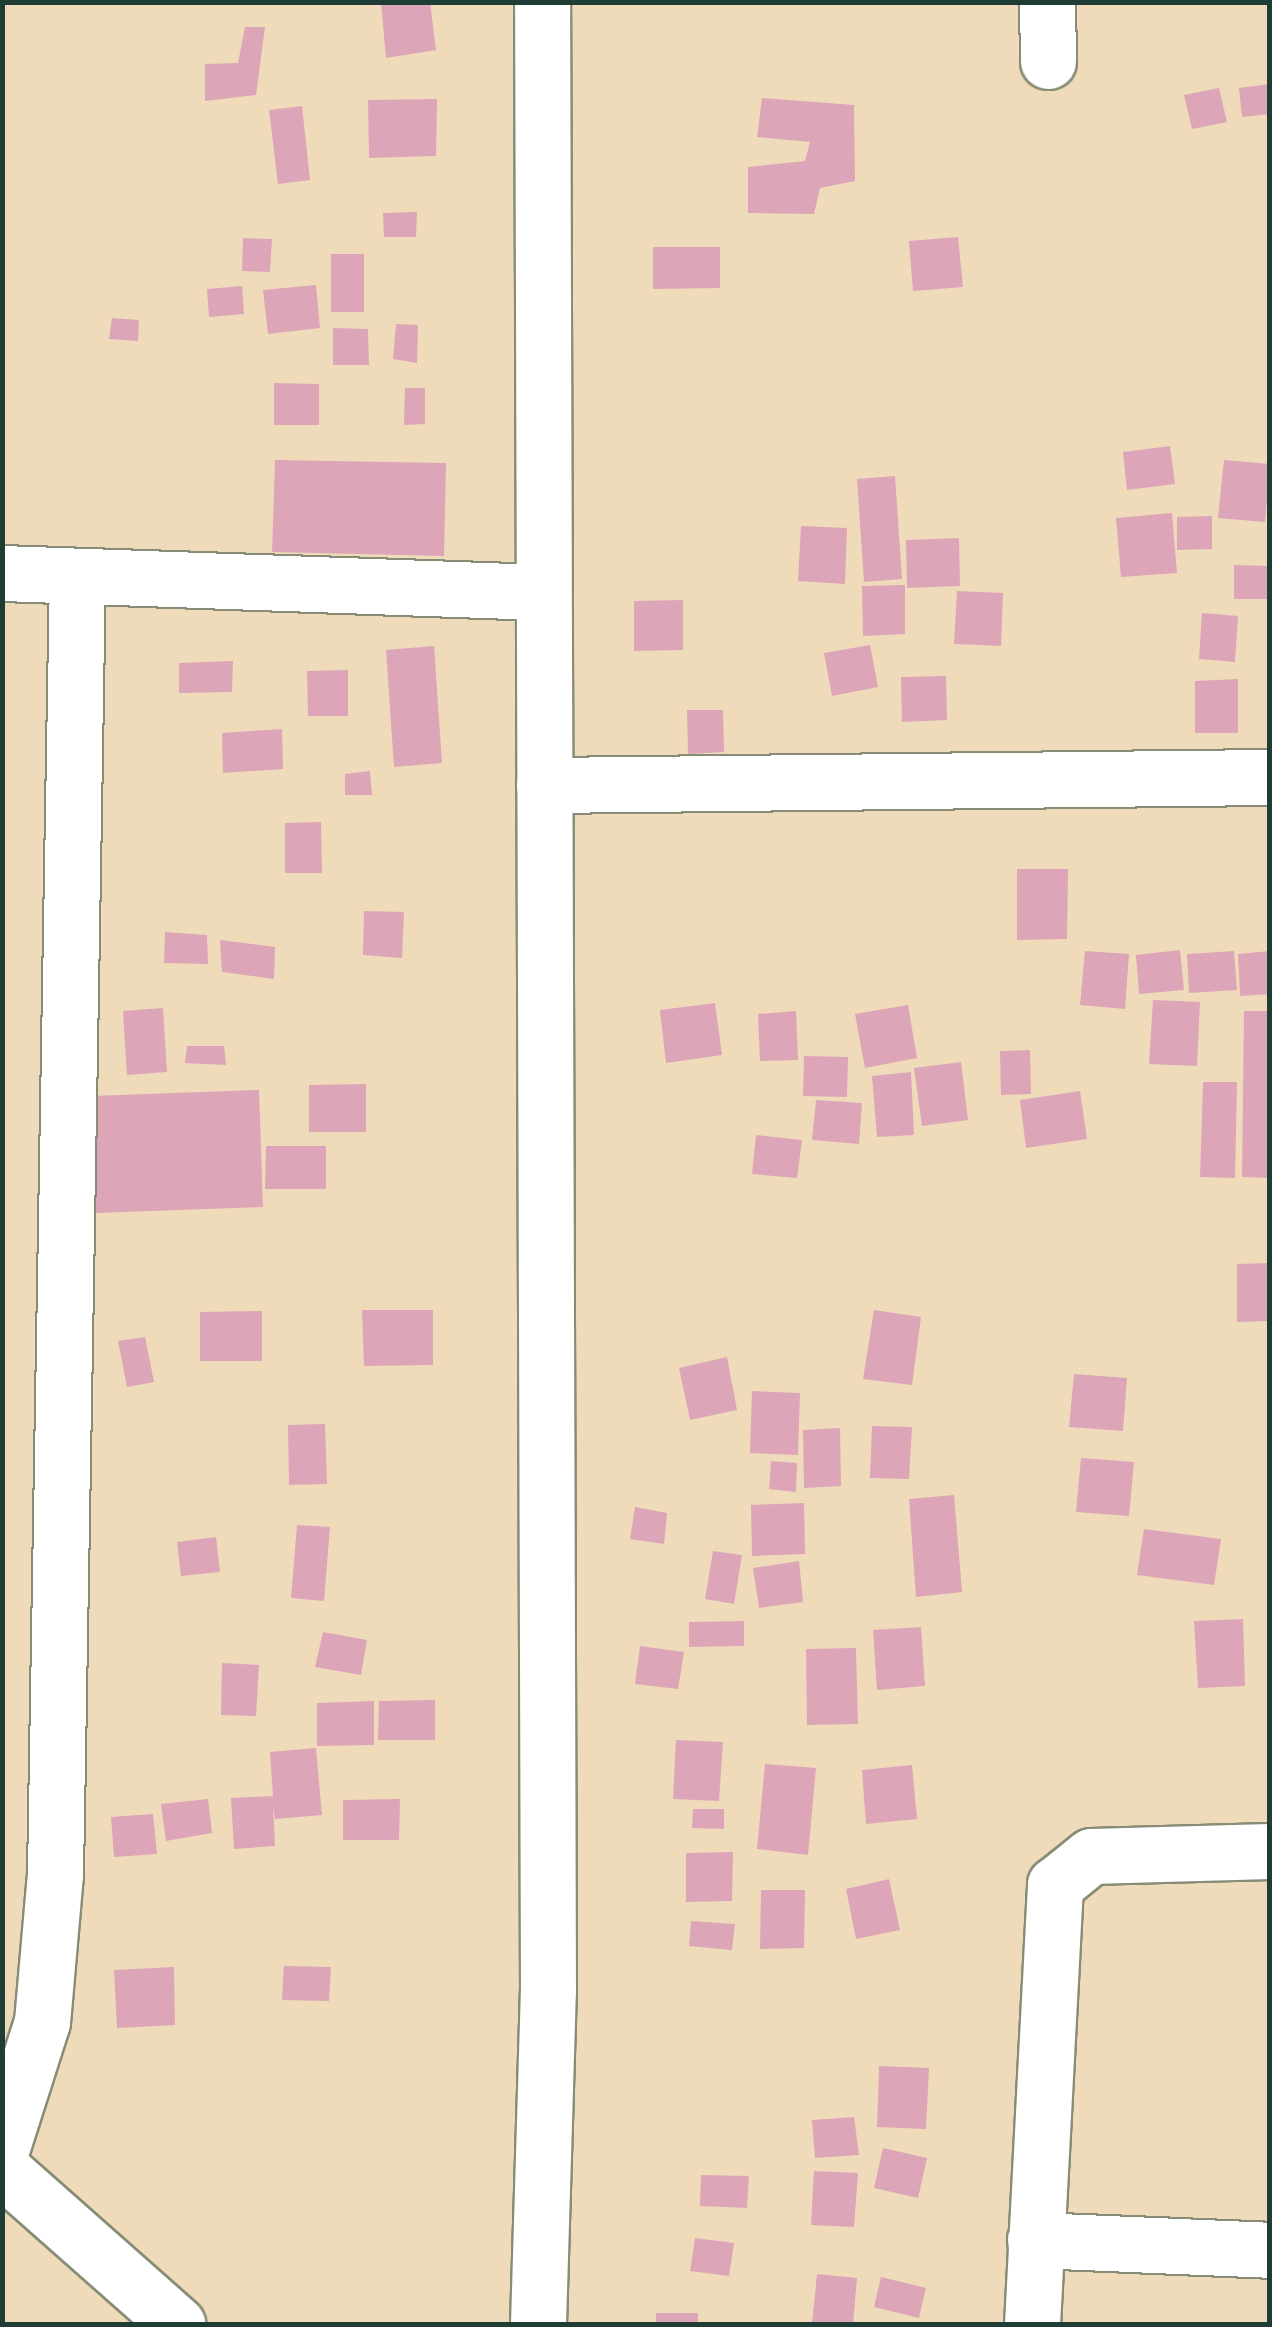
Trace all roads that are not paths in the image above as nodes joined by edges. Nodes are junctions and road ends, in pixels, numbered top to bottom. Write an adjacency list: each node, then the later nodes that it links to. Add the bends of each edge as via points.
1 (542, 2): 6 (street)
2 (1048, 2): 3 (street)
3 (1048, 61)
4 (2, 573): 5 (street)
5 (77, 576): 6 (street); 10 (street, via 55,1874 42,2022)
6 (541, 592): 8 (street)
7 (1270, 777): 8 (street)
8 (544, 785): 15 (street, via 548,1990)
9 (1270, 1851): 12 (street, via 1091,1856 1056,1885)
10 (2, 2147)
11 (2, 2169): 14 (street)
12 (1035, 2240): 13 (street); 16 (street)
13 (1270, 2250)
14 (177, 2324)
15 (538, 2324)
16 (1032, 2324)

